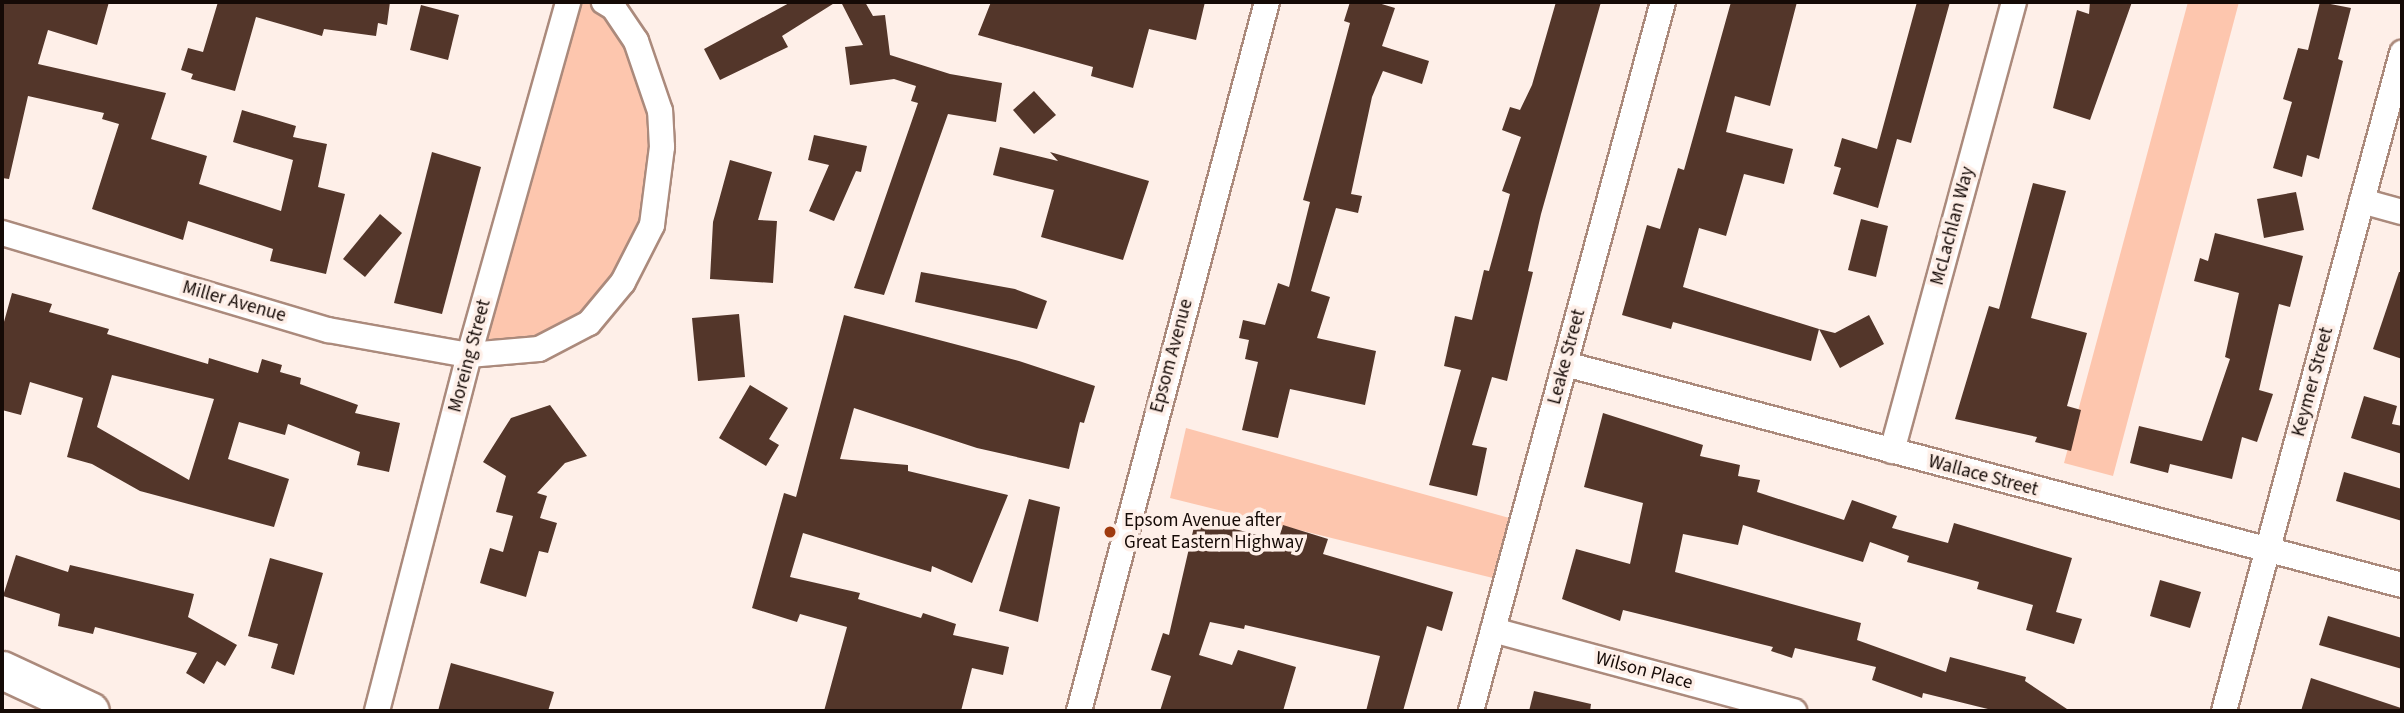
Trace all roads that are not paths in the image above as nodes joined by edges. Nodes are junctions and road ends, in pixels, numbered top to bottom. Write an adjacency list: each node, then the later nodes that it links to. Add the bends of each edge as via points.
1 (568, 2): 10 (street, Moreing Street)
2 (604, 2): 10 (street, Miller Avenue, via 614,8 636,41 660,111 663,147 652,225 623,282 589,323 539,349)
3 (1267, 2): 21 (street, Epsom Avenue)
4 (1663, 2): 11 (street, Leake Street)
5 (2014, 2): 12 (street, McLachlan Way)
6 (2402, 54): 7 (street, Keymer Street)
7 (2362, 201): 8 (street); 13 (street, Keymer Street)
8 (2402, 212)
9 (2, 233): 10 (street, Miller Avenue, via 328,330)
10 (469, 355): 20 (street, Moreing Street)
11 (1565, 363): 12 (street, Wallace Street); 15 (street, Leake Street)
12 (1892, 451): 13 (street, Wallace Street)
13 (2268, 553): 14 (street, Wallace Street); 24 (street, Keymer Street)
14 (2402, 585)
15 (1493, 630): 22 (street, Leake Street); 23 (street, Wilson Place)
16 (2, 670): 19 (highway)
17 (2, 683): 18 (highway)
18 (63, 711)
19 (90, 711)
20 (377, 711)
21 (1079, 711)
22 (1471, 711)
23 (1794, 711)
24 (2224, 711)

